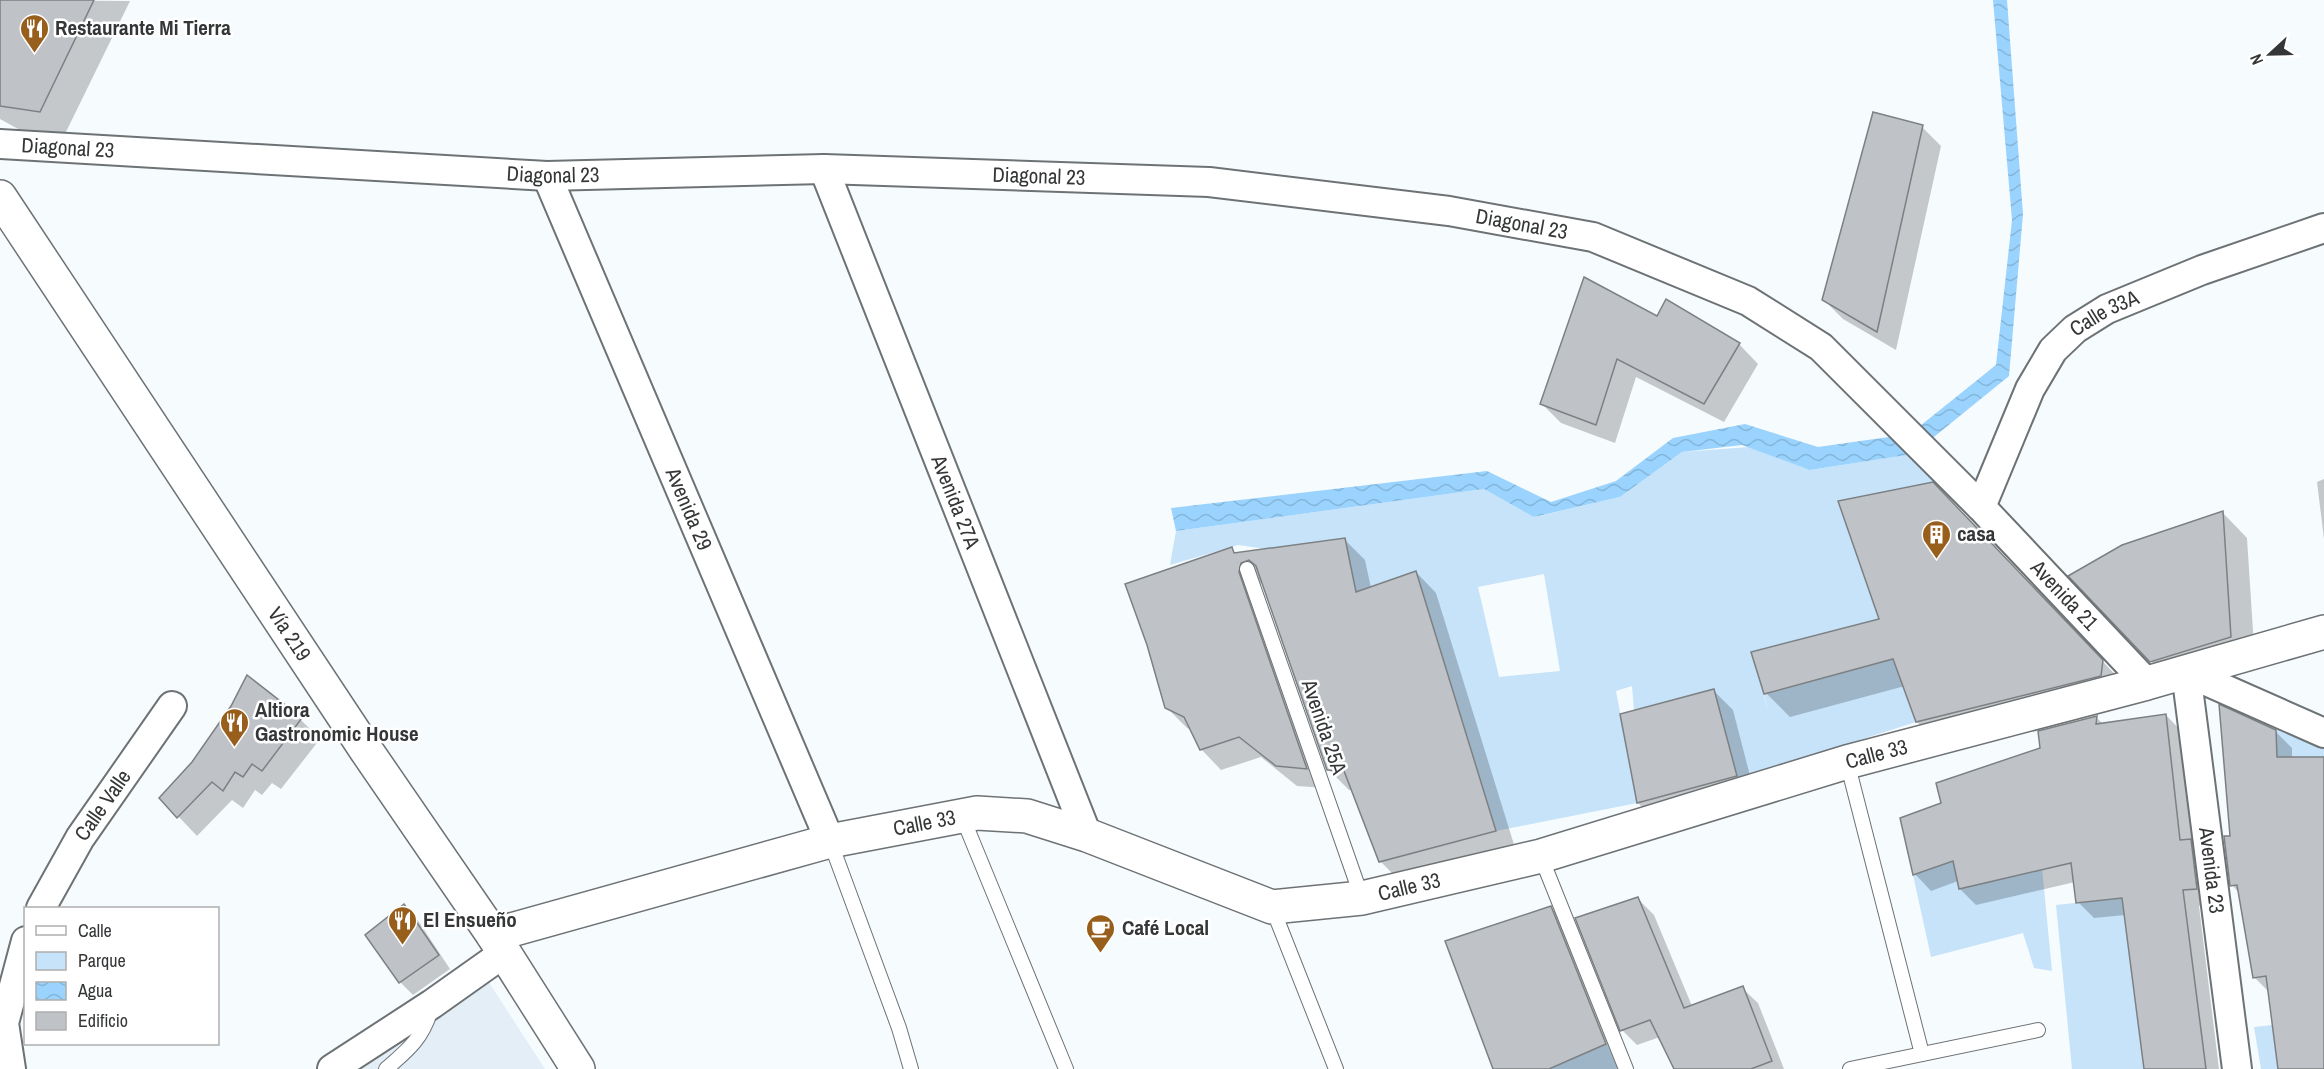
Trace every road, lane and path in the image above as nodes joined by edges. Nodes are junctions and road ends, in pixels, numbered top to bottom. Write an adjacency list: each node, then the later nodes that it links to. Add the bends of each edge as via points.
1 (0, 144): 3 (street, Diagonal 23)
2 (824, 169): 3 (street, Diagonal 23); 6 (street, Diagonal 23, via 1209,182 1449,211 1593,237 1748,301 1821,347); 15 (street, Avenida 27A)
3 (547, 176): 16 (street, Avenida 29)
4 (2, 204): 21 (main road, Vía 219)
5 (2324, 228): 6 (street, Calle 33A, via 2202,270 2108,309 2075,328 2053,350 2030,389)
6 (1981, 507): 10 (street, Avenida 21)
7 (1247, 569): 18 (lane, Avenida 25A)
8 (2324, 632): 9 (main road, Calle 33)
9 (2186, 672): 10 (main road, Calle 33); 12 (street); 35 (street, Avenida 23)
10 (2147, 684): 13 (main road, Calle 33)
11 (172, 706): 19 (street, Calle Valle, via 80,838)
12 (2324, 732)
13 (1847, 762): 17 (main road, Calle 33); 25 (lane)
14 (962, 816): 15 (main road, Calle 33, via 1027,816); 16 (main road, Calle 33); 31 (lane)
15 (1087, 835): 20 (main road, Calle 33)
16 (830, 841): 21 (main road, Calle 33); 30 (lane)
17 (1541, 856): 18 (main road, Calle 33); 33 (lane)
18 (1362, 898): 20 (main road, Calle 33)
19 (42, 907)
20 (1272, 907): 32 (lane)
21 (498, 944): 23 (street); 29 (main road, Vía 219)
22 (24, 948): 26 (street, via 4,1023)
23 (432, 1004): 27 (street); 28 (lane, via 427,1024 414,1044)
24 (2038, 1030): 25 (lane)
25 (1922, 1054): 34 (lane)
26 (11, 1069)
27 (332, 1069)
28 (386, 1069)
29 (578, 1069)
30 (911, 1069)
31 (1066, 1069)
32 (1336, 1069)
33 (1626, 1069)
34 (1850, 1069)
35 (2237, 1069)

